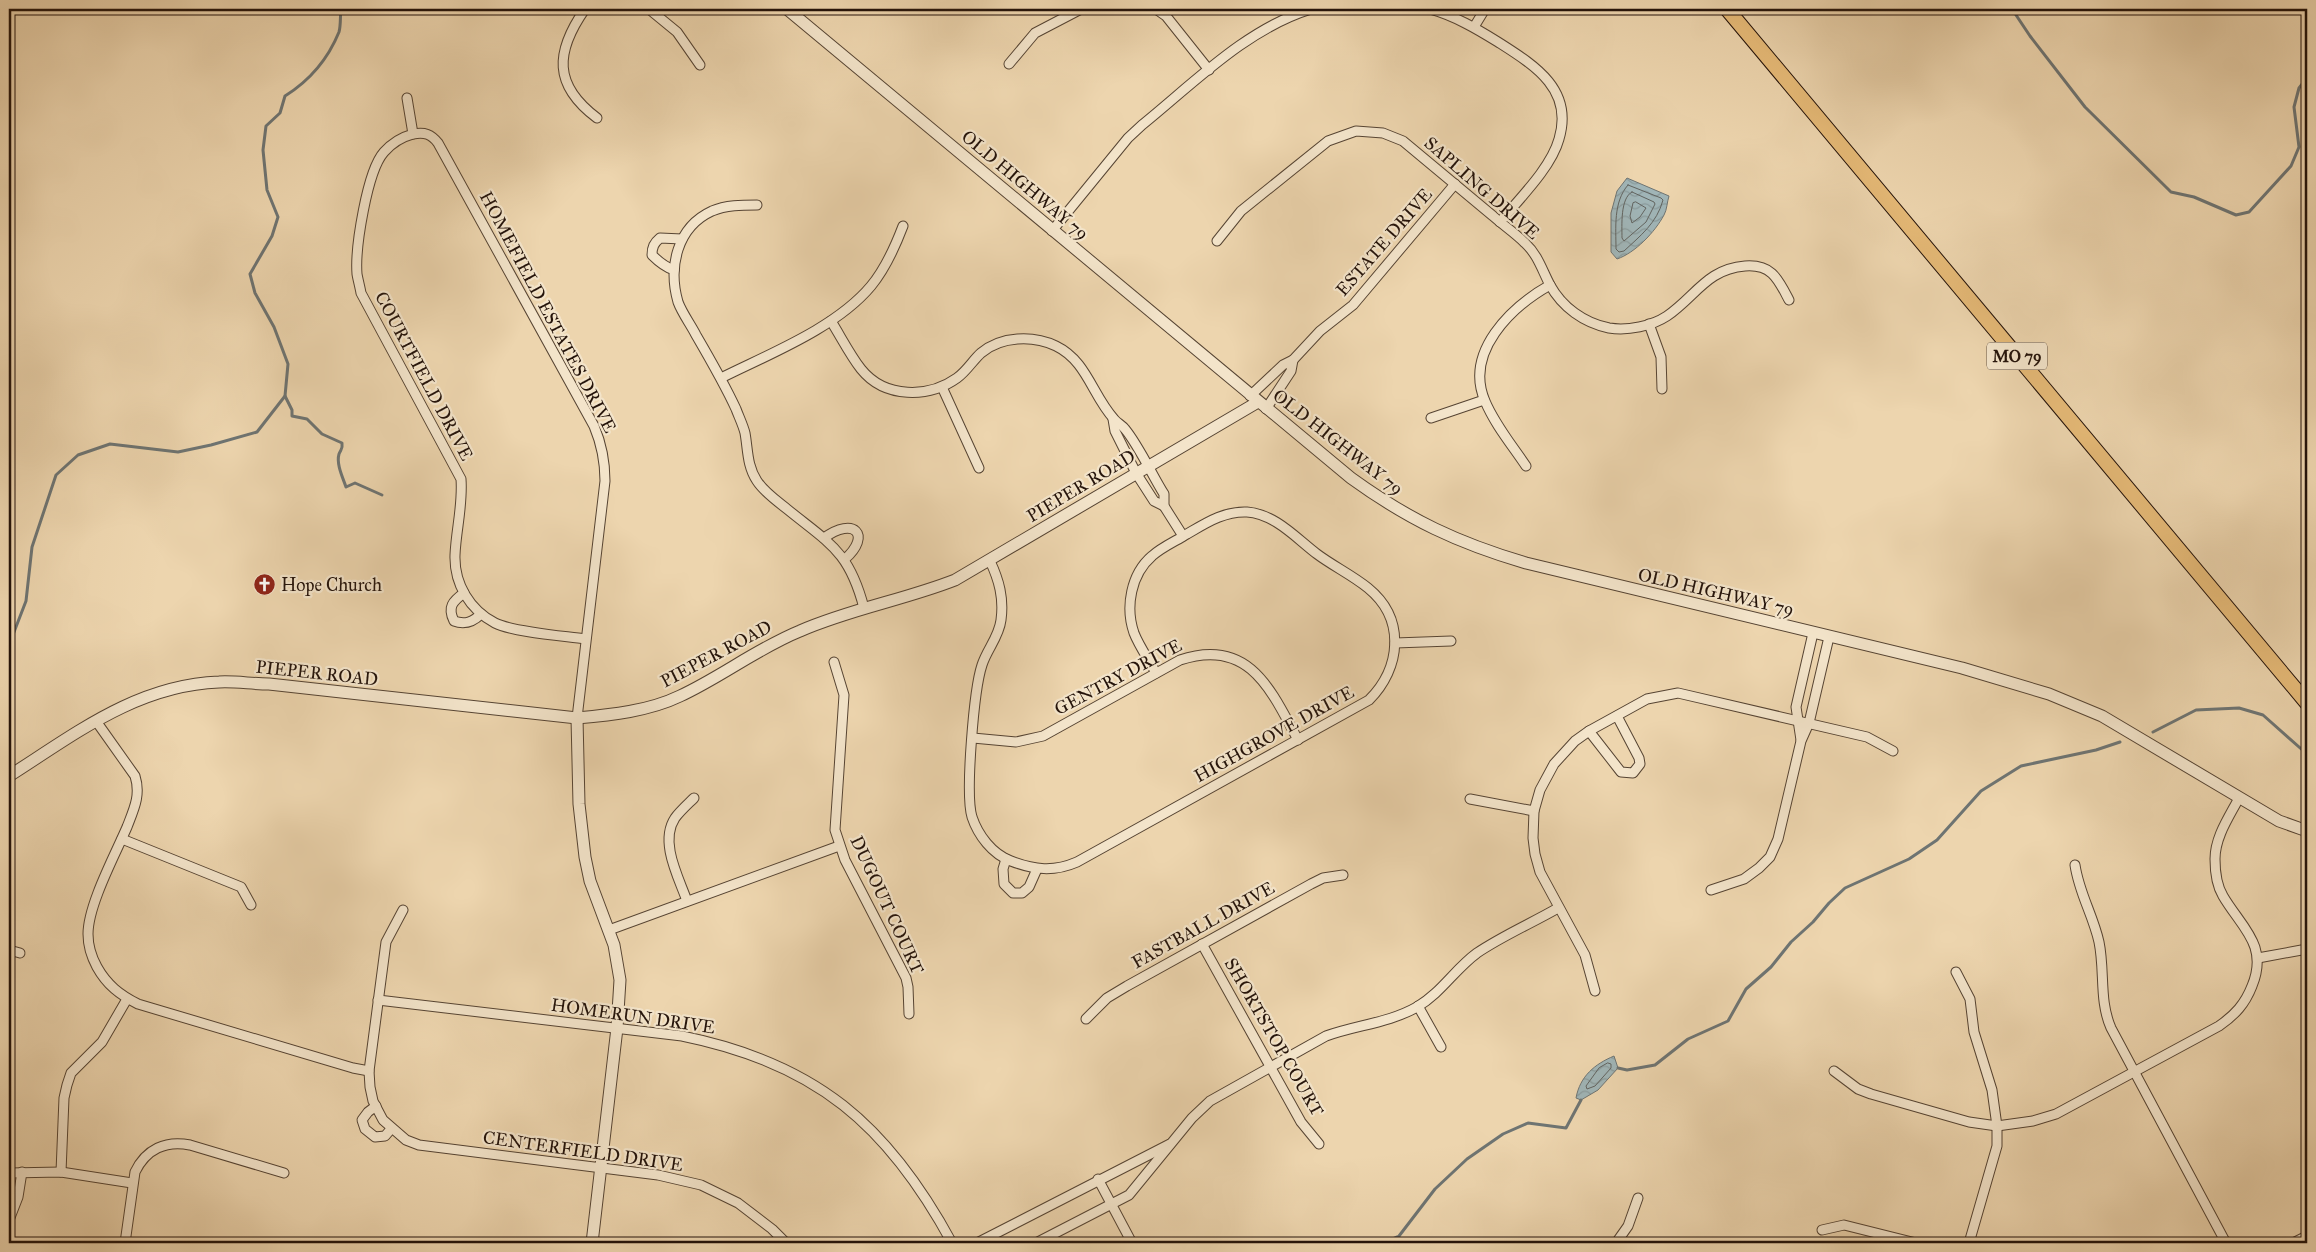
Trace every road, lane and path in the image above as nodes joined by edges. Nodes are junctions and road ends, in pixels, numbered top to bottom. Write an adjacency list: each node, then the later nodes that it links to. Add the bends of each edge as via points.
1 (585, 9): 15 (street, via 565,45 564,70 570,93)
2 (648, 9): 11 (street, via 677,32)
3 (787, 9): 21 (street, OLD HIGHWAY 79)
4 (1081, 9): 12 (street, via 1035,33)
5 (1156, 9): 13 (street, via 1166,16)
6 (1311, 9): 13 (street, via 1262,30)
7 (1430, 9): 10 (street)
8 (1485, 9): 10 (street)
9 (1727, 9): 56 (main road, MO 79)
10 (1474, 28): 19 (street, via 1541,72 1554,90 1562,115 1556,150)
11 (700, 64)
12 (1009, 64)
13 (1210, 70): 21 (street, via 1128,138)
14 (407, 98): 16 (street)
15 (597, 118)
16 (413, 134): 46 (street, COURTFIELD DRIVE, via 390,146 375,166 357,258 357,275 361,293 461,479 455,554 458,580); 51 (street, HOMEFIELD ESTATES DRIVE, via 424,132 438,143 601,444 605,481)
17 (1455, 184): 19 (street, SAPLING DRIVE); 23 (street, SAPLING DRIVE, via 1403,141 1392,136 1370,132 1345,134 1317,149 1248,205); 29 (street, ESTATE DRIVE, via 1364,293 1320,331)
18 (757, 205): 22 (street, via 711,211)
19 (1500, 222): 25 (street, SAPLING DRIVE, via 1533,251)
20 (903, 226): 27 (street, via 892,253 870,287)
21 (1052, 231): 34 (street, OLD HIGHWAY 79)
22 (682, 239): 24 (street, via 676,252); 24 (street, via 660,238 652,250 658,261)
23 (1217, 241)
24 (674, 270): 30 (street, via 679,303)
25 (1550, 285): 28 (street, SAPLING DRIVE, via 1570,310 1595,324 1611,328); 33 (street, via 1518,306 1489,342 1480,371)
26 (1789, 300): 28 (street, SAPLING DRIVE, via 1772,272 1753,265 1737,267 1713,275 1667,316)
27 (831, 321): 30 (street); 31 (street, via 862,371 885,387 907,393)
28 (1649, 324): 32 (street, via 1661,357)
29 (1293, 360): 34 (street, ESTATE DRIVE, via 1283,365); 34 (street, ESTATE DRIVE, via 1291,372)
30 (721, 378): 43 (street, via 742,422 747,456 757,481)
31 (942, 387): 36 (street, via 959,377 993,345 1014,338 1034,339 1056,346 1080,365); 39 (street)
32 (1662, 389)
33 (1484, 400): 35 (street); 37 (street)
34 (1258, 402): 38 (street, PIEPER ROAD); 49 (street, OLD HIGHWAY 79, via 1387,504 1477,548 1580,577)
35 (1430, 418)
36 (1113, 419): 38 (street, via 1125,429); 40 (street, via 1115,431)
37 (1526, 466)
38 (1147, 467): 40 (street, PIEPER ROAD); 41 (street, via 1164,494)
39 (979, 468)
40 (1136, 473): 41 (street, via 1154,501); 45 (street, PIEPER ROAD)
41 (1164, 506): 42 (street)
42 (1183, 536): 53 (street, HIGHGROVE DRIVE, via 1221,515 1247,512 1268,518 1368,588 1383,604 1390,618); 55 (street, HIGHGROVE DRIVE, via 1152,556 1135,580 1131,595 1134,634)
43 (824, 538): 44 (street); 44 (street, via 838,529 854,529 858,541)
44 (845, 559): 47 (street)
45 (990, 561): 47 (street, PIEPER ROAD, via 915,595); 63 (street, HIGHGROVE DRIVE, via 1001,592 1001,622 979,676)
46 (464, 593): 48 (street, COURTFIELD DRIVE); 48 (street, via 450,607 454,621 462,624 471,622)
47 (864, 608): 58 (street, PIEPER ROAD, via 789,635 678,697 644,708)
48 (481, 614): 51 (street, COURTFIELD DRIVE, via 496,624)
49 (1813, 633): 50 (street, OLD HIGHWAY 79); 59 (street, via 1796,707)
50 (1829, 636): 61 (street); 69 (street, OLD HIGHWAY 79, via 1962,668 2049,694 2123,729)
51 (586, 639): 58 (street, HOMEFIELD ESTATES DRIVE)
52 (1451, 641): 53 (street)
53 (1395, 643): 64 (street, HIGHGROVE DRIVE, via 1393,662 1385,680 1369,700)
54 (834, 662): 74 (street, DUGOUT COURT, via 844,695 835,830)
55 (1156, 673): 63 (street, GENTRY DRIVE, via 1043,736 1016,742); 64 (street, GENTRY DRIVE, via 1196,655 1220,655 1242,662 1270,688)
56 (2307, 703)
57 (1617, 716): 59 (street, via 1647,699 1678,693); 62 (street); 62 (street, via 1639,758 1640,764 1633,773 1621,772)
58 (577, 718): 60 (street, PIEPER ROAD, via 269,684 219,682 152,694); 84 (street, via 581,832 590,881)
59 (1797, 720): 61 (street); 65 (street)
60 (96, 721): 67 (street, PIEPER ROAD); 73 (street, via 138,785 136,804)
61 (1809, 723): 65 (street); 66 (street, via 1867,737)
62 (1589, 731): 71 (street, via 1554,764 1540,790)
63 (973, 738): 75 (street, HIGHGROVE DRIVE, via 969,788 971,815 986,842)
64 (1298, 740): 77 (street, HIGHGROVE DRIVE, via 1077,862 1064,867)
65 (1801, 740): 79 (street, via 1778,839 1770,857 1744,879)
66 (1893, 751)
67 (9, 776)
68 (694, 798): 80 (street, via 674,818 670,833 673,863)
69 (2239, 798): 72 (street, OLD HIGHWAY 79, via 2279,821); 89 (street, via 2218,842 2215,858 2217,880 2223,896 2247,929)
70 (1470, 799): 71 (street)
71 (1534, 811): 82 (street, via 1535,854)
72 (2307, 831)
73 (122, 839): 81 (street, via 241,888); 92 (street, via 96,902 88,933 92,958 99,971 116,992)
74 (839, 846): 80 (street); 95 (street, DUGOUT COURT, via 906,978)
75 (1006, 859): 77 (street, HIGHGROVE DRIVE); 77 (street, via 1004,884 1013,893 1022,893 1029,887)
76 (2074, 866): 102 (street, via 2099,941 2104,1012)
77 (1037, 869)
78 (1343, 875): 85 (street, FASTBALL DRIVE, via 1323,878)
79 (1712, 890)
80 (687, 902): 84 (street)
81 (251, 906)
82 (1558, 908): 91 (street, via 1585,955); 94 (street, via 1478,952)
83 (403, 910): 93 (street, CENTERFIELD DRIVE, via 386,942)
84 (609, 930): 97 (street, via 620,980)
85 (1202, 944): 96 (street, FASTBALL DRIVE, via 1107,998); 99 (street, SHORTSTOP COURT)
86 (9, 950): 88 (street)
87 (2307, 950): 89 (street)
88 (20, 953)
89 (2258, 958): 102 (street, via 2256,978 2234,1016)
90 (1956, 972): 104 (street, via 1970,999 1974,1032 1992,1090)
91 (1594, 991)
92 (127, 999): 100 (street); 110 (street, via 109,1032 71,1073 64,1098)
93 (378, 1000): 97 (street, HOMERUN DRIVE); 100 (street, CENTERFIELD DRIVE)
94 (1418, 1006): 98 (street); 99 (street, via 1389,1019 1326,1036)
95 (909, 1014)
96 (1086, 1019)
97 (617, 1028): 108 (street); 123 (street, HOMERUN DRIVE, via 682,1036 736,1049 791,1072 823,1091 851,1111 902,1163 924,1193)
98 (1441, 1047)
99 (1271, 1067): 106 (street, via 1200,1108); 107 (street, SHORTSTOP COURT, via 1301,1122)
100 (370, 1071): 103 (street, CENTERFIELD DRIVE, via 370,1087)
101 (1834, 1071): 104 (street, via 1858,1089 1871,1094 1969,1122)
102 (2134, 1072): 104 (street, via 2056,1114); 130 (street)
103 (376, 1106): 105 (street, CENTERFIELD DRIVE); 105 (street, via 362,1120 365,1130 375,1137 385,1136)
104 (1997, 1126): 129 (street, via 1997,1146)
105 (391, 1129): 108 (street, CENTERFIELD DRIVE, via 419,1146)
106 (1174, 1142): 113 (street); 116 (street, via 1129,1195)
107 (1319, 1144)
108 (601, 1167): 121 (street); 122 (street, CENTERFIELD DRIVE, via 700,1185 738,1203)
109 (22, 1172): 110 (street); 111 (street); 117 (street, via 18,1197)
110 (61, 1172): 114 (street)
111 (9, 1173)
112 (284, 1173): 114 (street, via 178,1142 147,1155 140,1162)
113 (1098, 1180): 116 (street); 124 (street)
114 (132, 1184): 120 (street)
115 (1638, 1198): 127 (street, via 1628,1226)
116 (1112, 1204): 125 (street); 126 (street)
117 (9, 1220)
118 (1822, 1230): 128 (street, via 1844,1225)
119 (2307, 1236): 131 (street)
120 (125, 1243)
121 (592, 1243)
122 (786, 1243)
123 (952, 1243)
124 (977, 1243)
125 (1036, 1243)
126 (1132, 1243)
127 (1616, 1243)
128 (1916, 1243)
129 (1969, 1243)
130 (2226, 1243)
131 (2293, 1243)

